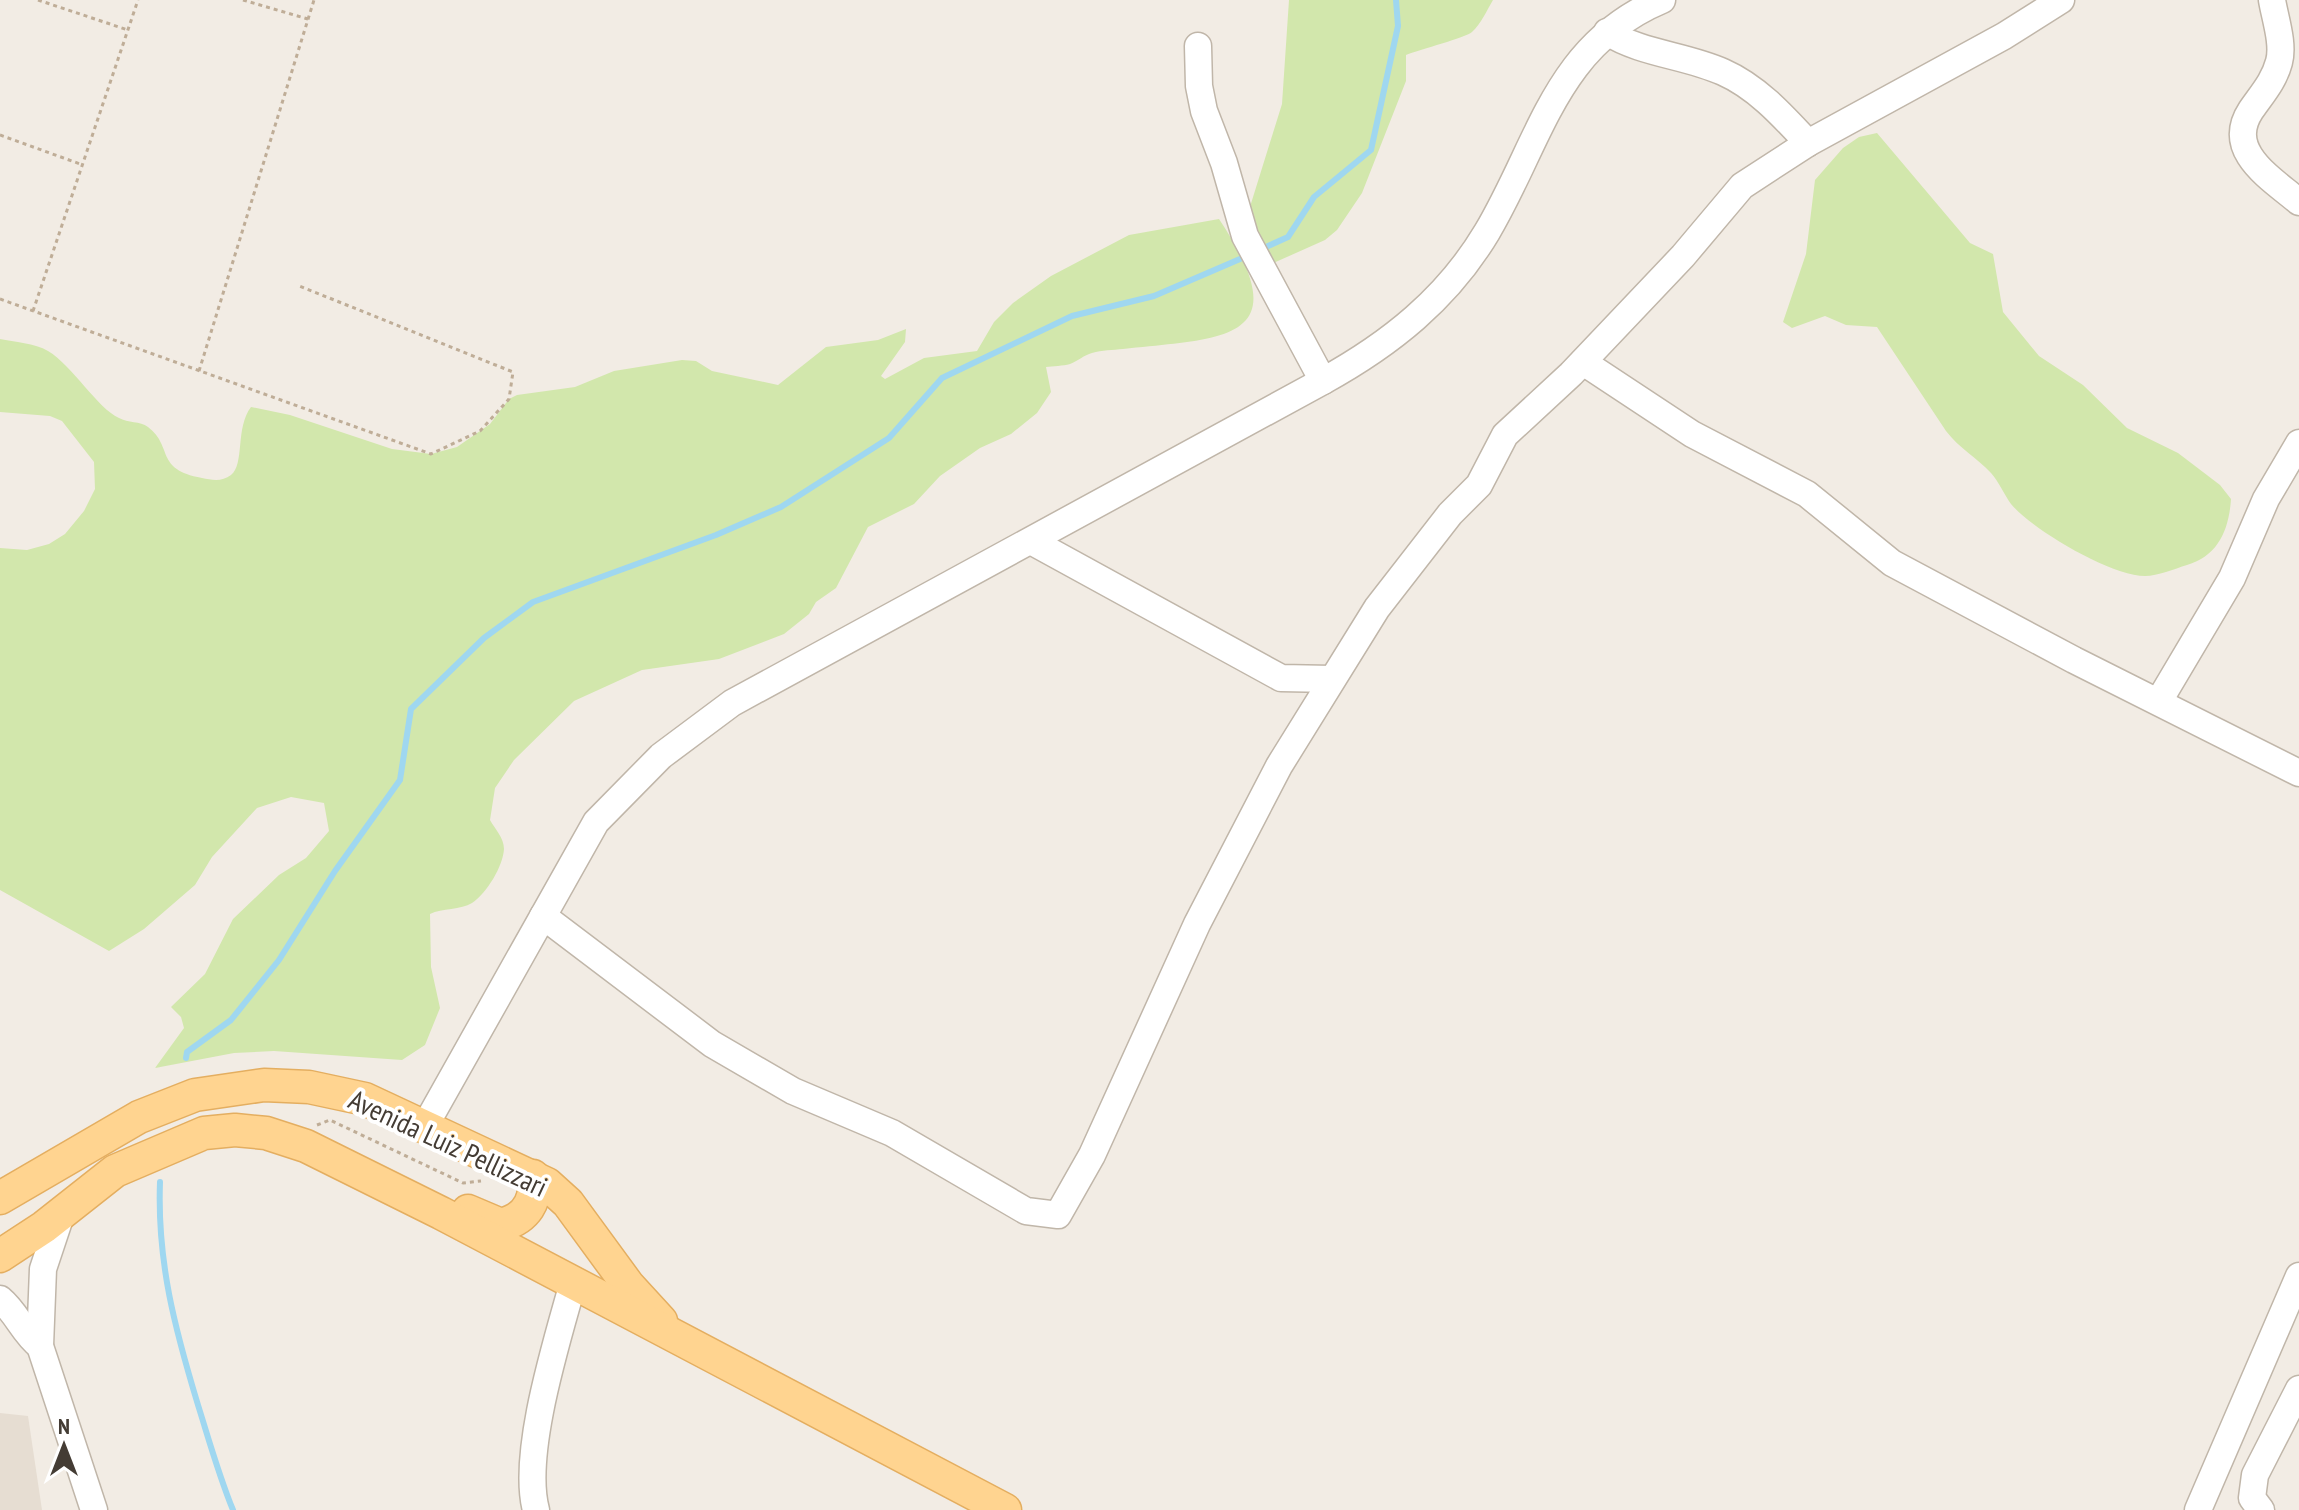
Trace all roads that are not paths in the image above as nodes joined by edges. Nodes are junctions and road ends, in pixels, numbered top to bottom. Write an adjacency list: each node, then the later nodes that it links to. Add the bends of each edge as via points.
1 (1662, 0): 4 (street)
2 (2061, 0): 6 (street)
3 (2272, 0): 7 (street, via 2280,59 2241,129 2242,146)
4 (1607, 32): 6 (street, via 1626,43 1724,72 1775,106); 9 (street, via 1559,87 1488,231 1453,280 1394,337)
5 (1198, 46): 9 (street, via 1204,111 1245,236)
6 (1808, 143): 8 (street, via 1742,186)
7 (2299, 202)
8 (1583, 362): 12 (street, via 1505,435 1479,485 1377,608); 13 (street, via 1692,434 1807,494 1892,563)
9 (1323, 381): 11 (street)
10 (2299, 443): 13 (street, via 2266,499 2232,578)
11 (1031, 541): 12 (street, via 1281,678); 15 (street, via 732,703 684,737 596,822)
12 (1332, 679): 15 (street, via 1279,766 1197,924 1092,1155 1058,1215 1026,1211 892,1133 793,1091 712,1044)
13 (2159, 701): 14 (street)
14 (2299, 773)
15 (543, 916): 16 (street)
16 (425, 1126): 17 (main road, Avenida Luiz Pellizzari); 18 (main road, Avenida Luiz Pellizzari, via 365,1099 309,1087 264,1085 195,1095 111,1130)
17 (533, 1176): 20 (main road, via 532,1202 509,1223 501,1225 463,1209); 25 (main road, Avenida Luiz Pellizzari, via 568,1203)
18 (0, 1198)
19 (62, 1212): 20 (main road, Avenida Luiz Pellizzari, via 115,1171 204,1133 250,1130 306,1146); 21 (main road, Avenida Luiz Pellizzari); 26 (street, via 43,1269)
20 (441, 1213): 23 (main road, Avenida Luiz Pellizzari)
21 (0, 1256)
22 (2299, 1276): 31 (street)
23 (573, 1283): 25 (main road, Avenida Luiz Pellizzari); 29 (street, via 535,1451 531,1489)
24 (0, 1299): 26 (street)
25 (666, 1329): 30 (main road, Avenida Luiz Pellizzari)
26 (40, 1346): 28 (street)
27 (2299, 1389): 32 (street, via 2255,1475 2252,1498)
28 (94, 1510)
29 (536, 1510)
30 (1005, 1510)
31 (2198, 1510)
32 (2261, 1510)

